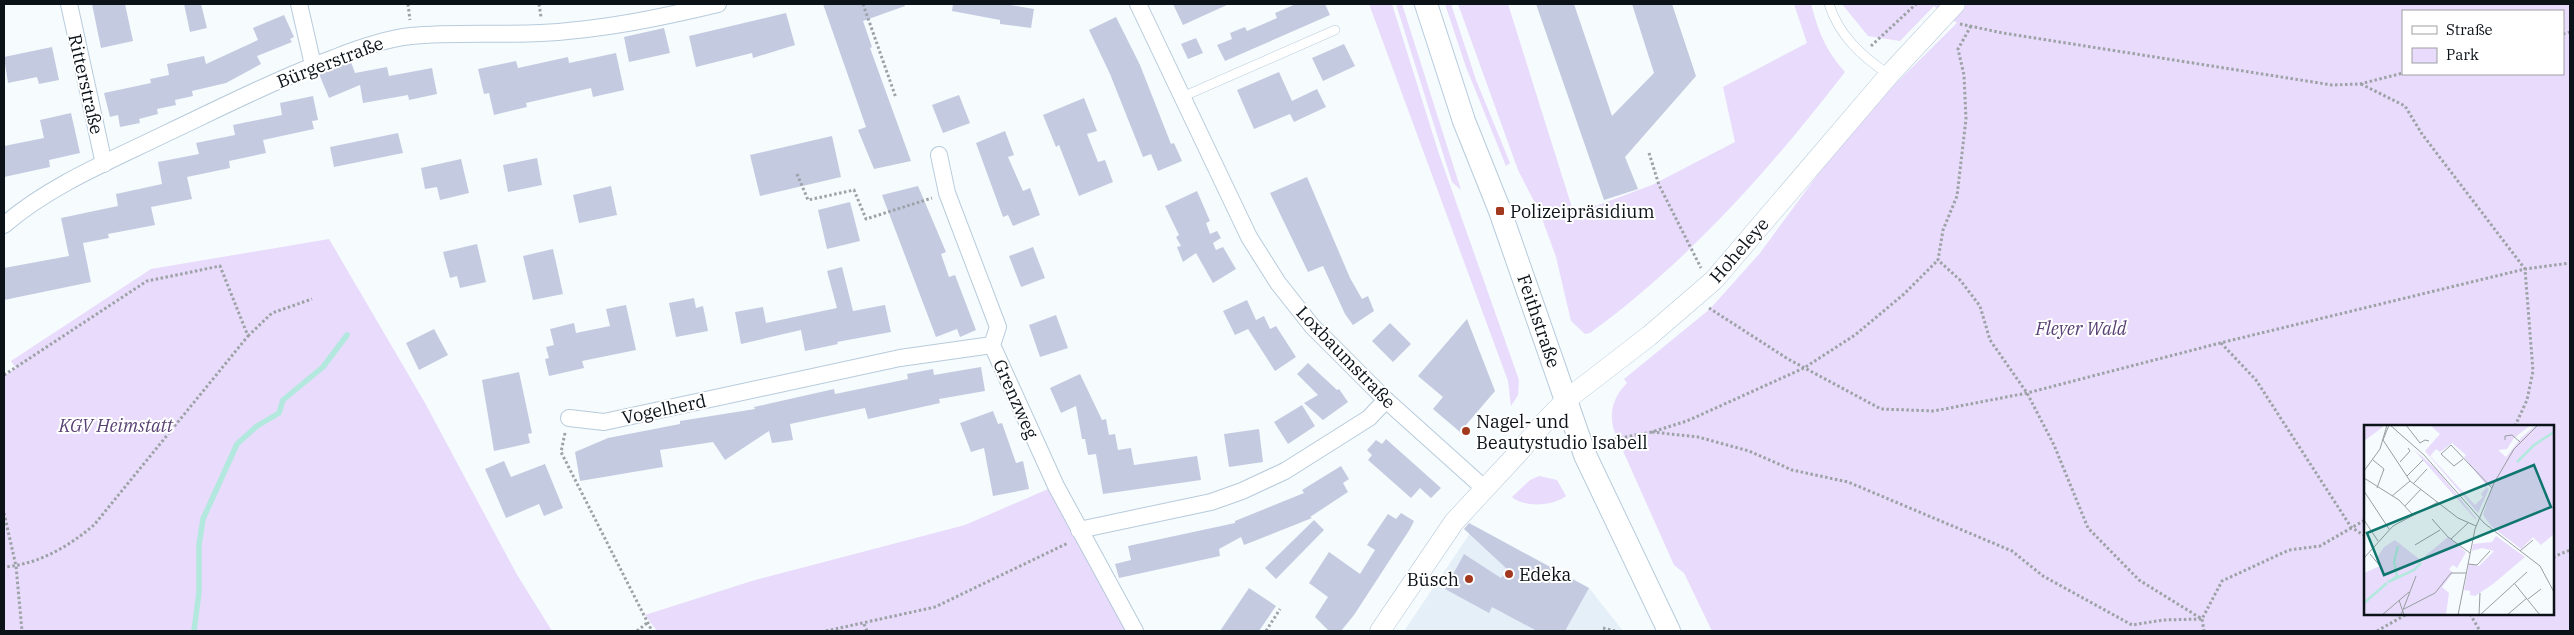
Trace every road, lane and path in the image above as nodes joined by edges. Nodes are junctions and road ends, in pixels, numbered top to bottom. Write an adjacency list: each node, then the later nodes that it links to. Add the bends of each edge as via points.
1 (69, 4): 22 (street, Ritterstraße)
2 (299, 4): 14 (street)
3 (718, 4): 9 (street, Bürgerstraße)
4 (863, 4): 19 (path)
5 (1138, 4): 18 (street, Loxbaumstraße)
6 (1426, 4): 39 (main road, Feithstraße, via 1464,121 1500,211)
7 (1829, 4): 13 (lane, via 1835,22)
8 (1916, 4): 13 (path)
9 (701, 6): 14 (street, Bürgerstraße, via 661,19 612,26 542,33 412,36 366,45)
10 (1949, 9): 11 (path, via 1958,23); 16 (street, Hoheleye)
11 (1970, 26): 17 (path, via 2003,34 2332,85); 26 (path, via 1958,49 1964,75 1966,119 1957,196 1943,230)
12 (1334, 30): 18 (lane)
13 (1861, 55): 16 (lane)
14 (313, 65): 22 (street, Bürgerstraße)
15 (2402, 73): 17 (path)
16 (1889, 75): 29 (street, Hoheleye)
17 (2360, 84): 28 (path, via 2405,106 2422,134)
18 (1182, 96): 38 (street, Loxbaumstraße, via 1249,237 1278,283 1312,326)
19 (896, 98)
20 (1649, 153): 29 (path, via 1659,185 1698,265)
21 (939, 155): 24 (street, Grenzweg)
22 (104, 164): 25 (street, Bürgerstraße, via 25,206)
23 (798, 174): 24 (path, via 808,200 854,190 866,219)
24 (947, 193): 34 (street, Grenzweg, via 998,327)
25 (4, 225)
26 (1938, 260): 35 (path, via 1855,335); 37 (path, via 1960,280 1980,306 1990,340)
27 (2570, 263): 28 (path)
28 (2525, 269): 33 (path); 41 (path, via 2533,371 2527,400)
29 (1714, 280): 31 (street, Hoheleye)
30 (312, 299): 32 (path, via 272,313)
31 (1693, 300): 35 (path); 39 (street, Hoheleye)
32 (248, 336): 36 (path, via 220,266 147,281); 52 (path, via 94,525 52,554)
33 (2220, 343): 37 (path); 47 (path, via 2256,380)
34 (992, 345): 40 (street, Vogelherd, via 900,358 604,422); 48 (street, Grenzweg)
35 (1804, 368): 37 (path, via 1881,409 1934,411); 42 (path, via 1687,421)
36 (4, 376)
37 (2027, 393): 57 (path, via 2054,444 2088,528 2139,580)
38 (1386, 400): 44 (street, Loxbaumstraße); 48 (street, via 1370,418 1285,471 1242,491 1211,502)
39 (1566, 400): 44 (street, Hoheleye); 70 (main road, Feithstraße, via 1593,472)
40 (569, 418): 58 (path, via 561,452)
41 (2515, 425)
42 (1652, 432): 43 (path); 57 (path, via 1707,440 1749,451 1792,470 1848,482 2012,551 2043,576 2132,626 2163,620)
43 (1615, 439)
44 (1484, 489): 68 (street, Hoheleye, via 1454,522)
45 (4, 513): 52 (path)
46 (2364, 520): 47 (path)
47 (2351, 527): 49 (path); 57 (path, via 2320,546 2290,550 2222,581)
48 (1081, 533): 59 (path, via 935,607); 66 (street, Grenzweg)
49 (2364, 535)
50 (2570, 550): 51 (path)
51 (2554, 557)
52 (16, 566): 53 (path); 61 (path)
53 (4, 568)
54 (1280, 609): 67 (path)
55 (2405, 615): 72 (path)
56 (2471, 615): 73 (path)
57 (2202, 619): 71 (path)
58 (646, 623): 62 (path); 63 (path)
59 (864, 624): 64 (path); 65 (path)
60 (1603, 628): 69 (path)
61 (22, 631)
62 (638, 631)
63 (652, 631)
64 (826, 631)
65 (867, 631)
66 (1135, 631)
67 (1266, 631)
68 (1380, 631)
69 (1614, 631)
70 (1669, 631)
71 (2204, 631)
72 (2376, 631)
73 (2480, 631)

